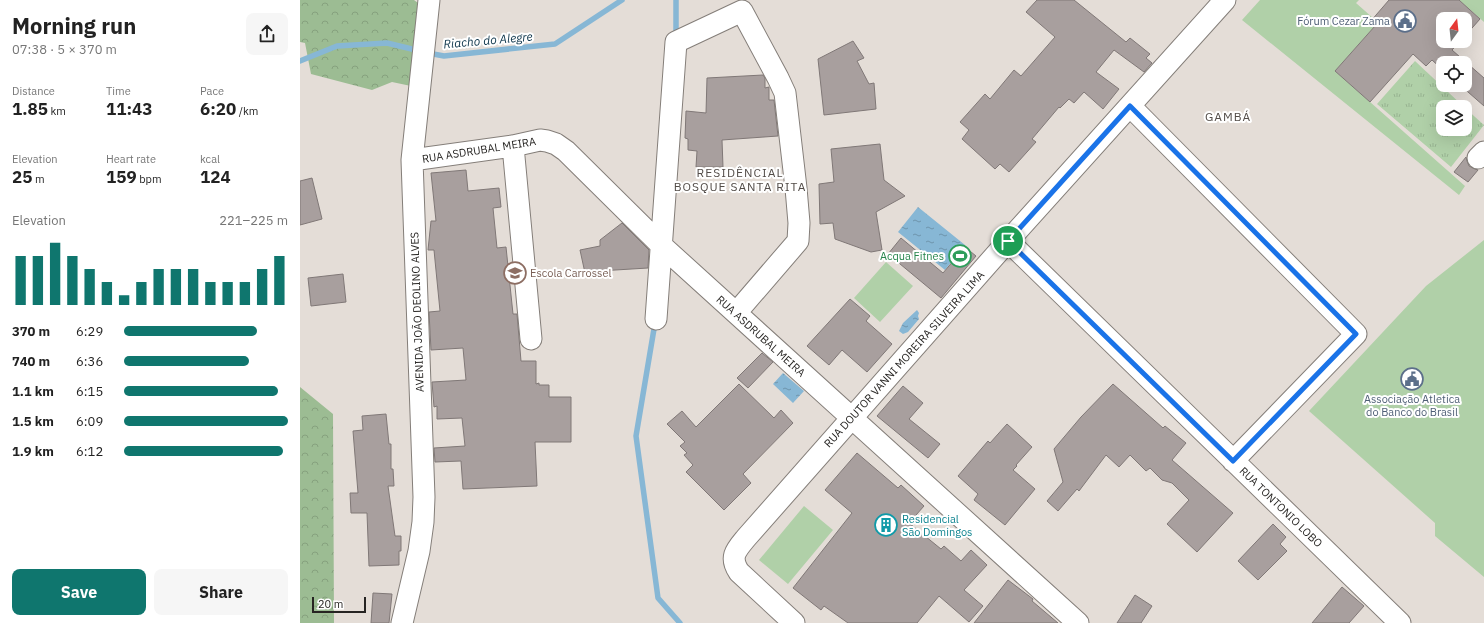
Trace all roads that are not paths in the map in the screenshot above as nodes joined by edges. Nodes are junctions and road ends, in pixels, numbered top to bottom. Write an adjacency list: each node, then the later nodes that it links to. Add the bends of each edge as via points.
1 (429, 0): 5 (street, AVENIDA JOÃO DEOLINO ALVES)
2 (1225, 0): 3 (street, RUA DOUTOR VANNI MOREIRA SILVEIRA LIMA)
3 (1130, 106): 6 (street, RUA DOUTOR VANNI MOREIRA SILVEIRA LIMA); 12 (street, via 1356,334)
4 (512, 146): 5 (street, RUA ASDRUBAL MEIRA); 7 (street, RUA ASDRUBAL MEIRA, via 540,140 556,144); 10 (street)
5 (412, 160): 13 (street, AVENIDA JOÃO DEOLINO ALVES, via 424,504 419,551)
6 (1008, 241): 11 (street, RUA DOUTOR VANNI MOREIRA SILVEIRA LIMA); 12 (street, RUA TONTONIO LOBO)
7 (661, 245): 8 (street, RUA ASDRUBAL MEIRA); 8 (street, via 676,42 742,11 784,93 799,223 798,241); 9 (street)
8 (736, 313): 11 (street, RUA ASDRUBAL MEIRA)
9 (656, 319)
10 (531, 339)
11 (852, 418): 14 (street, RUA DOUTOR VANNI MOREIRA SILVEIRA LIMA, via 746,538 734,556 739,572); 15 (street, RUA ASDRUBAL MEIRA)
12 (1233, 461): 16 (street, RUA TONTONIO LOBO)
13 (402, 623)
14 (794, 623)
15 (1078, 623)
16 (1400, 623)

